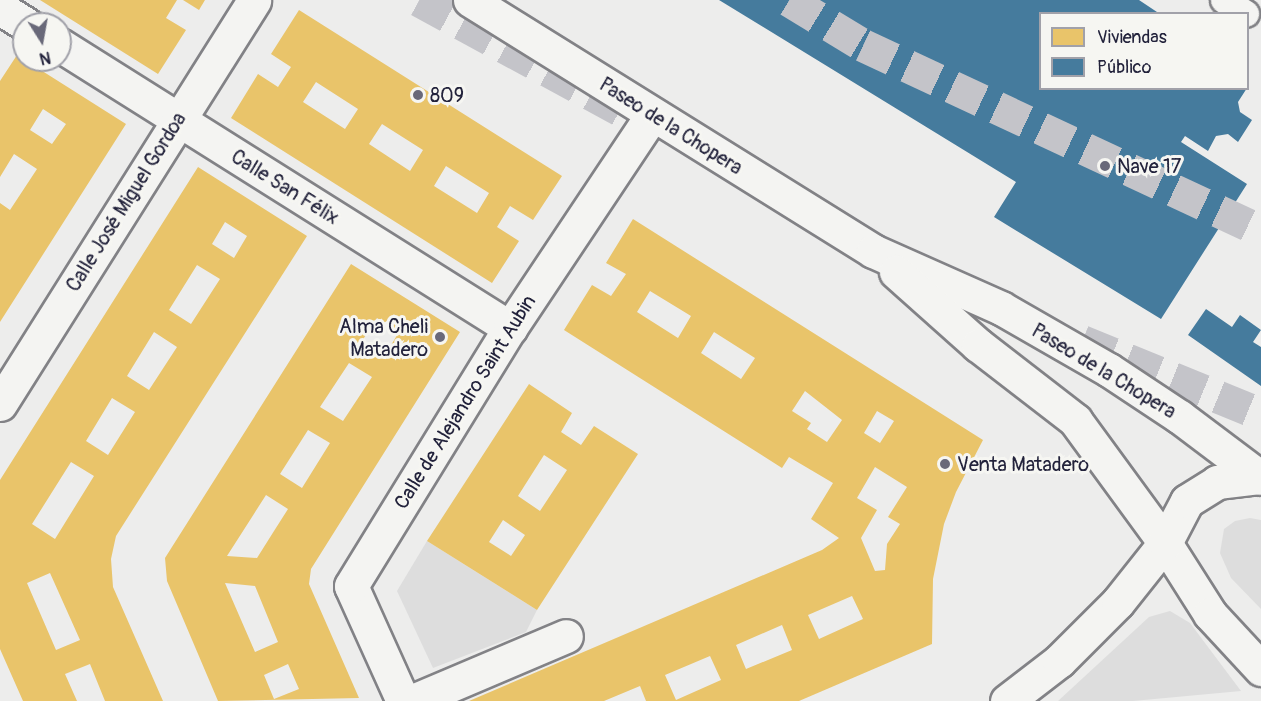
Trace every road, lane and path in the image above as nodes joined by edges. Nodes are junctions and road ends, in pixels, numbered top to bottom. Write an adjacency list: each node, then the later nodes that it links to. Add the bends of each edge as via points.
1 (254, 0): 7 (street, Calle José Miguel Gordoa)
2 (470, 0): 6 (street, Paseo de la Chopera)
3 (1224, 0): 4 (street)
4 (1244, 12)
5 (72, 53): 7 (street, Calle San Félix)
6 (652, 115): 8 (street, Paseo de la Chopera); 9 (street, Calle de Alejandro Saint Aubin)
7 (177, 120): 9 (street, Calle San Félix); 10 (street, Calle José Miguel Gordoa)
8 (873, 251): 11 (street, Paseo de la Chopera, via 1001,308 1109,370 1180,417); 12 (street, Paseo de la Chopera, via 978,345 1075,420)
9 (510, 328): 15 (street, Calle de Alejandro Saint Aubin, via 351,586)
10 (0, 404)
11 (1260, 478): 12 (street, via 1217,482 1186,501)
12 (1165, 543): 14 (street, Paseo de la Chopera, via 1210,614); 17 (street, via 1118,602 1059,661)
13 (566, 636): 16 (street)
14 (1261, 669)
15 (403, 701)
16 (413, 701)
17 (1007, 701)

